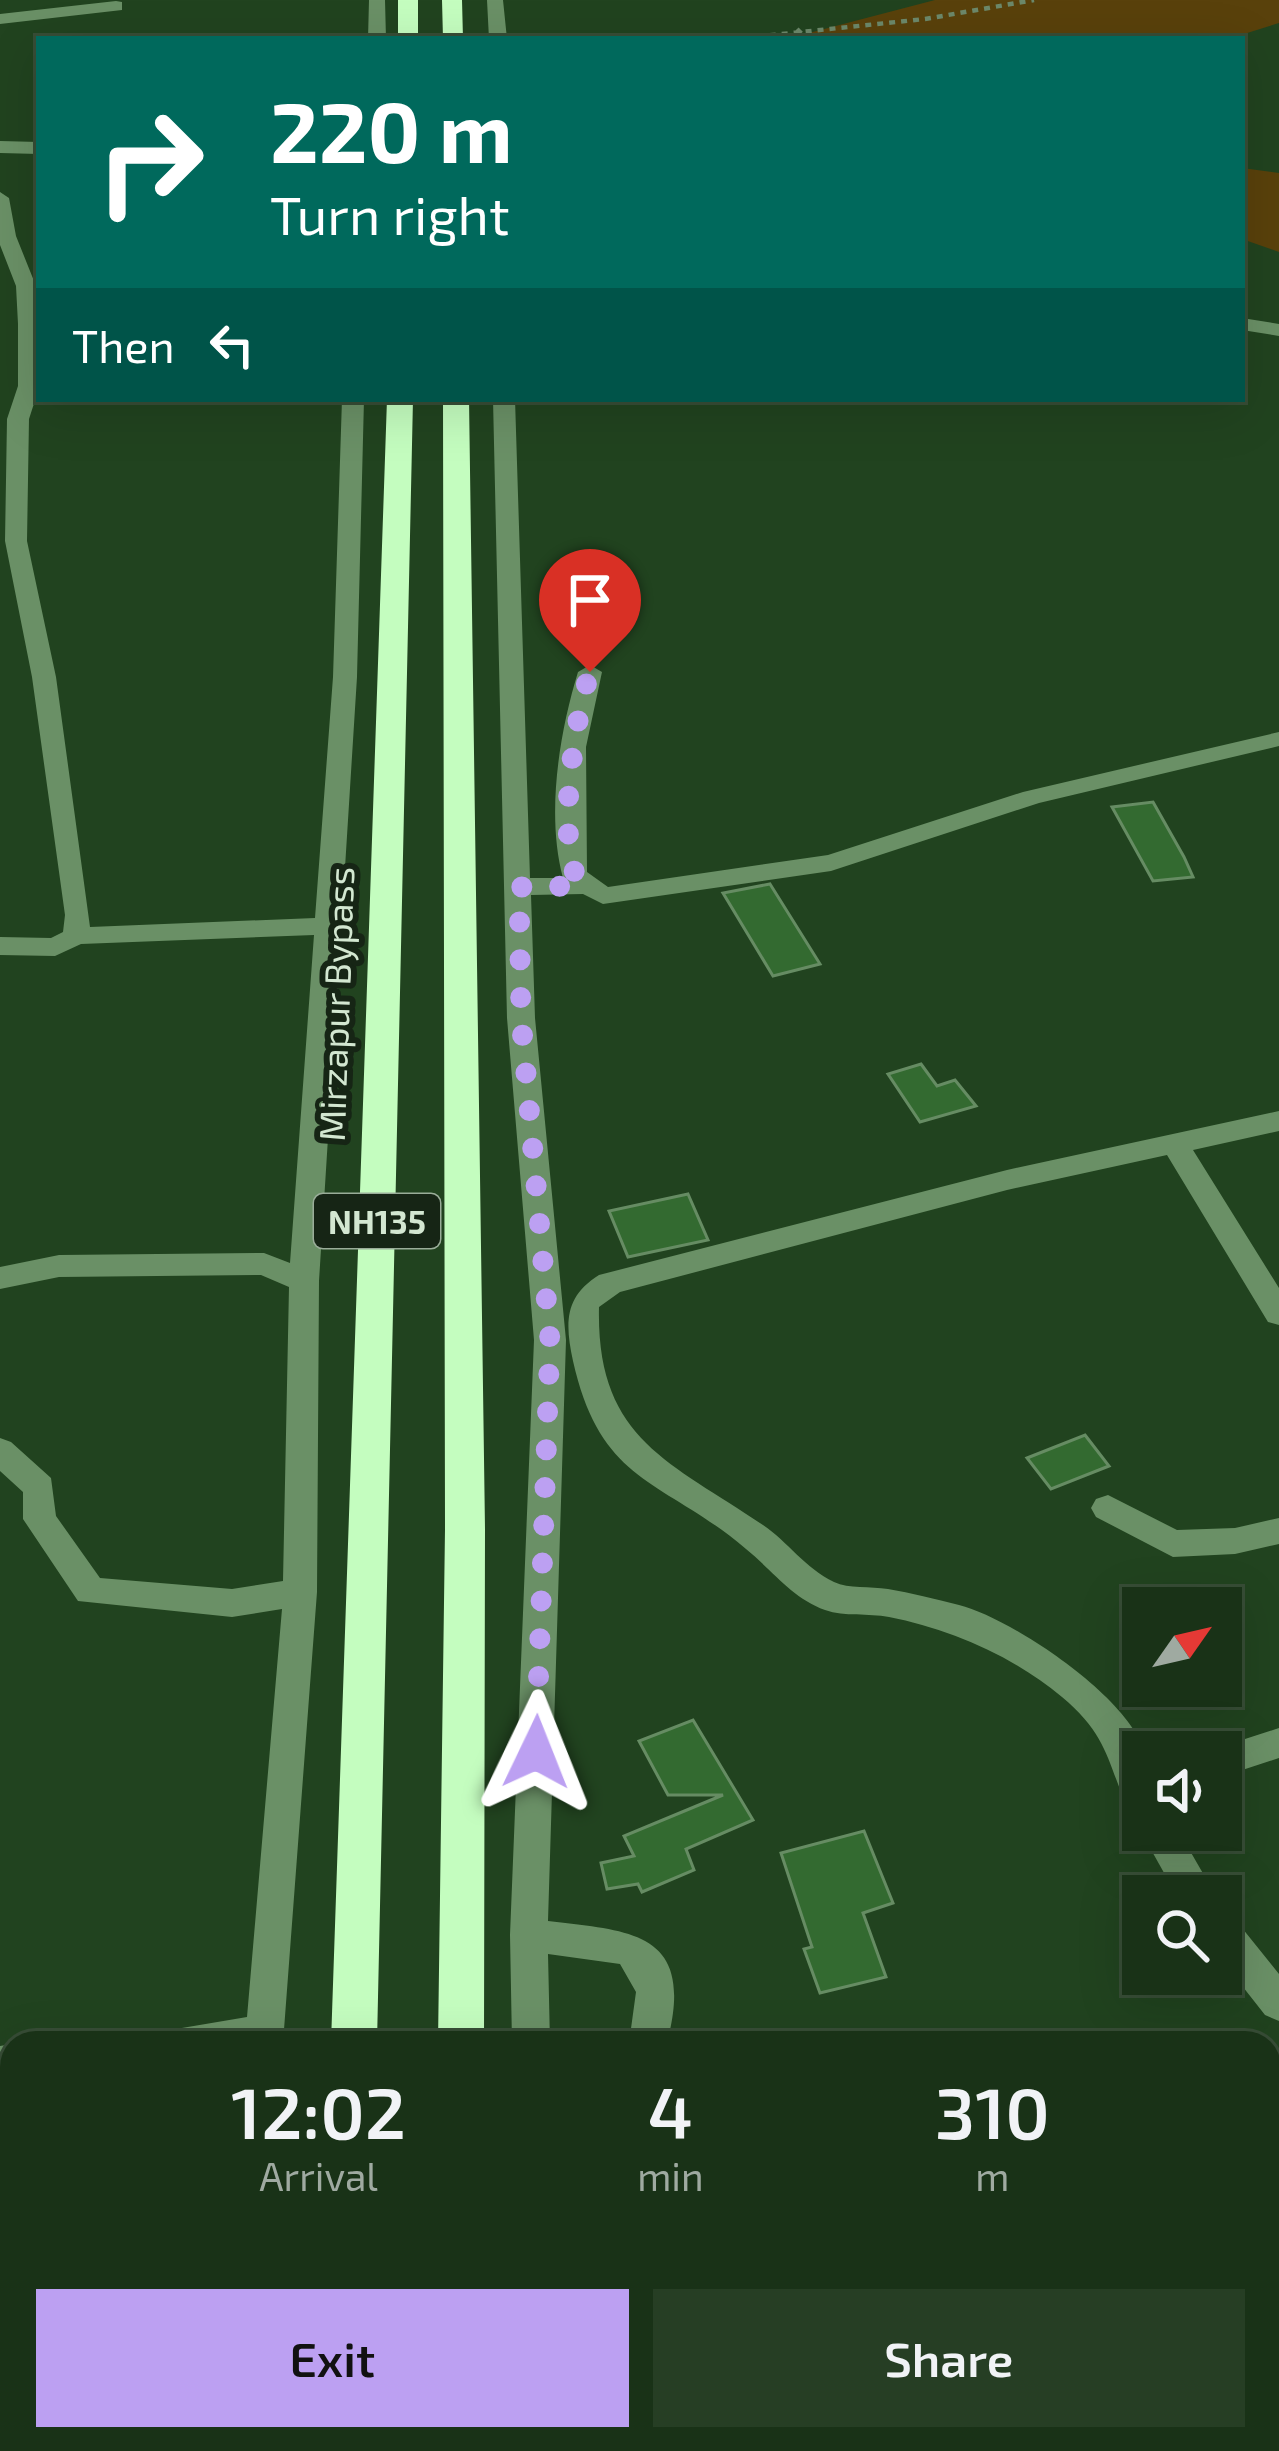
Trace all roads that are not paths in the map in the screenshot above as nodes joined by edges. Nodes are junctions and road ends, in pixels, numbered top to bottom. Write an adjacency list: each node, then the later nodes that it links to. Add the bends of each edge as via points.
1 (377, 0): 7 (street)
2 (408, 0): 8 (highway)
3 (452, 0): 9 (highway)
4 (495, 0): 10 (street)
5 (116, 6): 6 (street)
6 (0, 19)
7 (377, 36)
8 (408, 36)
9 (453, 36)
10 (498, 36)
11 (0, 147): 12 (street)
12 (36, 148)
13 (0, 199): 25 (street, via 27,305 16,541 74,862)
14 (1245, 324): 15 (street)
15 (1279, 330)
16 (353, 402): 24 (street)
17 (400, 402): 43 (highway, Mirzapur Bypass / NH135)
18 (456, 402): 44 (highway, NH135)
19 (504, 402): 23 (street)
20 (590, 672): 22 (street, via 575,722 569,804)
21 (1279, 739): 22 (street, via 1032,797 831,863 619,896)
22 (581, 886): 23 (street)
23 (519, 887): 39 (street, via 521,1018 550,1340)
24 (328, 926): 25 (street); 30 (street)
25 (76, 936): 26 (street, via 56,947)
26 (0, 946)
27 (1279, 1121): 28 (street)
28 (1174, 1142): 31 (street); 36 (street, via 610,1283 590,1296 580,1322 599,1406 642,1464 832,1598 964,1620 1074,1686)
29 (0, 1278): 30 (street, via 59,1266 264,1264)
30 (304, 1281): 35 (street)
31 (1279, 1313)
32 (0, 1451): 35 (street, via 39,1486 40,1520 91,1591 232,1604)
33 (1108, 1508): 34 (street, via 1173,1544)
34 (1279, 1531)
35 (300, 1592): 42 (street)
36 (1122, 1743)
37 (1279, 1743): 38 (street)
38 (1242, 1755)
39 (530, 1935): 45 (street); 46 (street, via 630,1948 657,1984)
40 (1242, 1956): 41 (street)
41 (1279, 2003)
42 (265, 2031)
43 (354, 2031)
44 (461, 2031)
45 (531, 2031)
46 (650, 2031)

